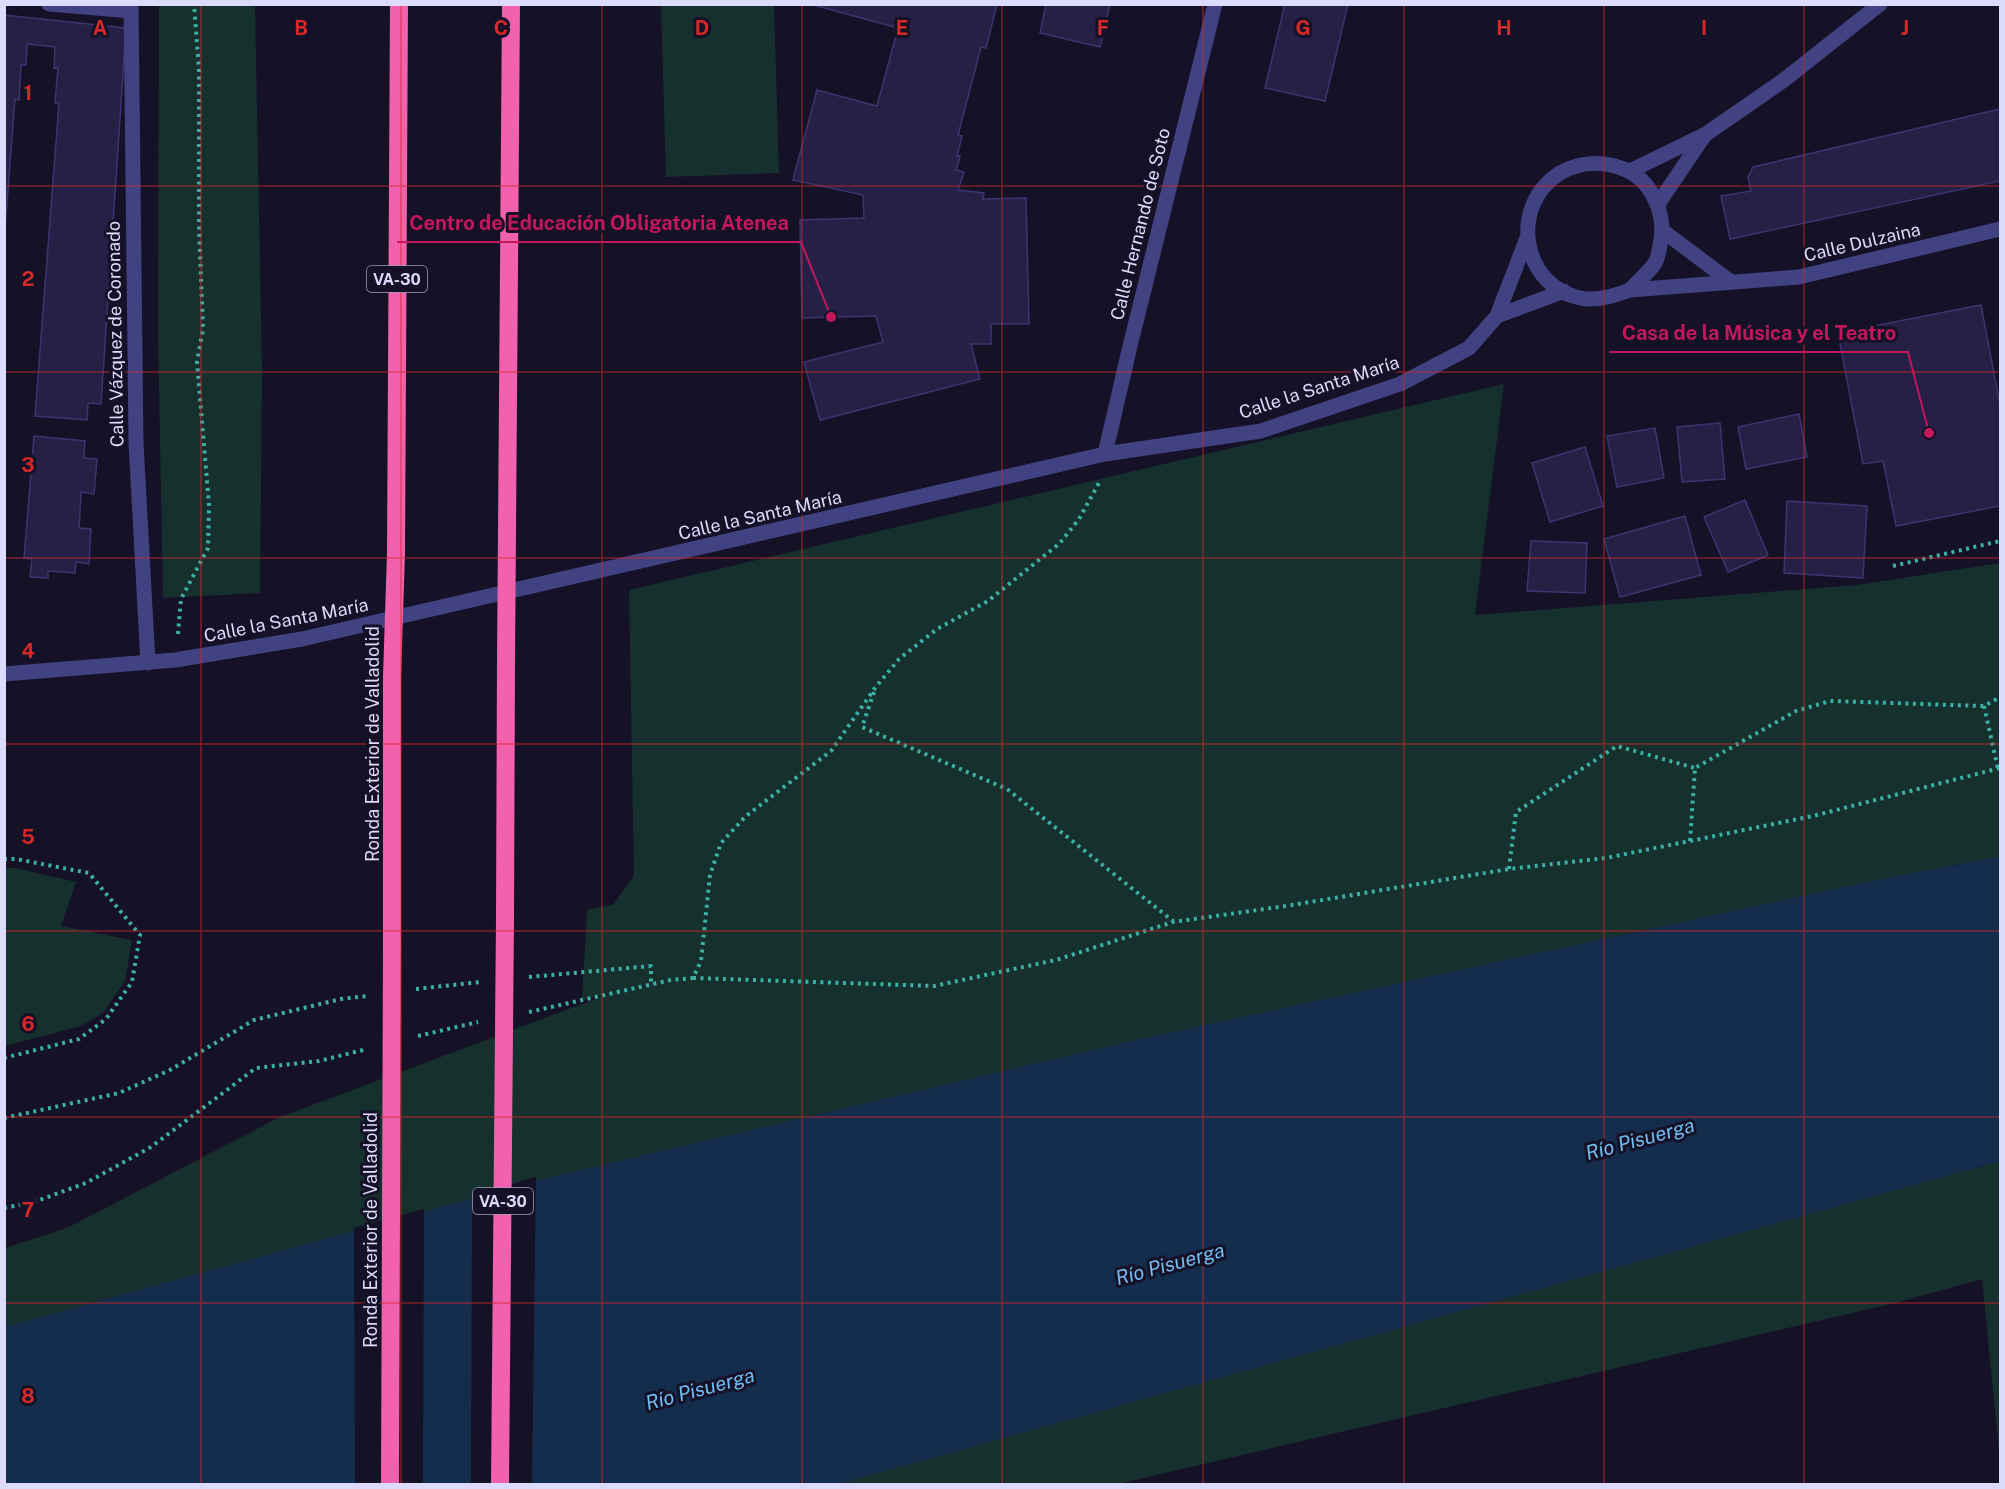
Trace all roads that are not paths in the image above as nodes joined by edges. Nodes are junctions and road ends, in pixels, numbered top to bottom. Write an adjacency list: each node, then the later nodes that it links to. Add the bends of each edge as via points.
1 (49, 4): 6 (street)
2 (399, 4): 20 (highway, Ronda Exterior de Valladolid / VA-30, bridge)
3 (511, 4): 21 (highway, VA-30, bridge)
4 (1215, 4): 17 (street, Calle Hernando de Soto)
5 (1880, 4): 7 (street, via 1784,80)
6 (131, 8): 18 (street, Calle Vázquez de Coronado, via 136,443)
7 (1706, 134): 8 (street); 9 (street)
8 (1630, 171): 9 (street, via 1645,184); 12 (street, via 1590,162 1550,179 1536,196 1528,216)
9 (1658, 204): 11 (street)
10 (2001, 229): 13 (street, Calle Dulzaina, via 1798,277)
11 (1664, 231): 13 (street); 14 (street, via 1656,262)
12 (1527, 238): 15 (street, via 1533,260 1546,278); 16 (street, Calle la Santa María)
13 (1731, 282): 14 (street, Calle Dulzaina)
14 (1630, 290): 15 (street, via 1609,298 1586,298)
15 (1564, 291): 16 (street, Calle la Santa María)
16 (1497, 316): 17 (street, Calle la Santa María, via 1469,348 1400,384 1261,431)
17 (1105, 454): 18 (street, Calle la Santa María, via 302,639)
18 (148, 663): 19 (street, Calle la Santa María)
19 (4, 674)
20 (390, 1485)
21 (500, 1485)

